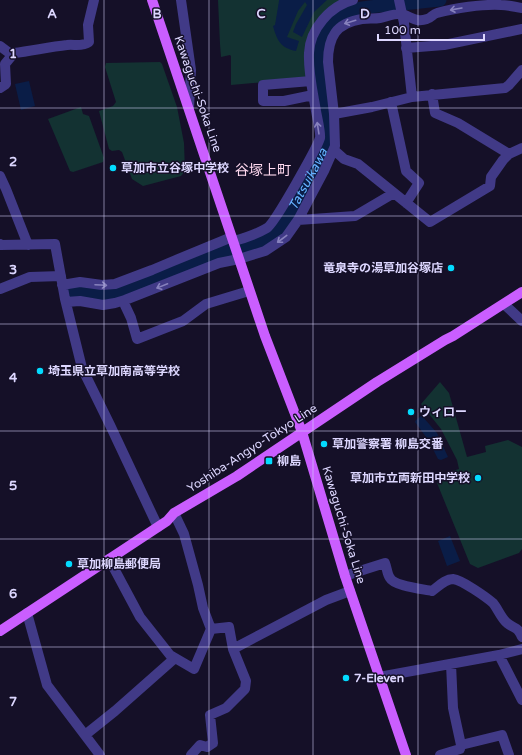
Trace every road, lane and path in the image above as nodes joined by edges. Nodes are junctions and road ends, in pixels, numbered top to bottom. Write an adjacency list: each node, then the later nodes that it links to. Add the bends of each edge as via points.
1 (94, 0): 11 (street, via 87,44)
2 (152, 0): 20 (main road, Kawaguchi-Soka Line)
3 (181, 0): 20 (street, via 191,70)
4 (353, 0): 14 (street, via 330,12 317,28 309,53)
5 (399, 0): 7 (street)
6 (522, 8): 7 (street, one-way to 7, via 478,5 435,13 427,19 416,20)
7 (402, 13): 10 (street); 12 (street, one-way to 12, via 362,19 341,26 329,48)
8 (522, 29): 10 (street, via 444,45)
9 (0, 46): 11 (street)
10 (406, 48): 18 (street)
11 (12, 55): 15 (street, via 5,64)
12 (329, 70): 14 (street); 21 (street)
13 (522, 70): 16 (street, via 505,88)
14 (311, 77): 17 (street); 17 (street, via 264,85 263,101 284,101)
15 (2, 83)
16 (432, 94): 18 (street); 24 (street, via 436,114 458,123)
17 (313, 95): 29 (street, one-way to 17, via 251,236 269,227 281,210 320,137)
18 (412, 97): 19 (street)
19 (391, 102): 21 (street); 27 (street, via 406,171 420,183)
20 (189, 108): 29 (main road, Kawaguchi-Soka Line)
21 (334, 114): 23 (street)
22 (522, 148): 24 (street)
23 (334, 150): 26 (street, via 344,159 358,164); 28 (street)
24 (509, 154): 27 (street, via 491,177 490,186 430,222)
25 (0, 176): 30 (street)
26 (394, 193): 27 (street); 28 (street, via 355,216)
27 (406, 203)
28 (298, 220): 32 (street, one-way to 32, via 286,237 265,251)
29 (233, 239): 32 (main road, Kawaguchi-Soka Line); 33 (street, one-way to 29, via 115,284)
30 (28, 245): 31 (street); 33 (street, via 55,244)
31 (1, 246)
32 (239, 259): 35 (main road, Kawaguchi-Soka Line); 37 (street, one-way to 37, via 219,263)
33 (62, 280): 34 (street, via 30,277); 38 (street)
34 (0, 289)
35 (249, 291): 37 (street, via 206,304 183,322 137,339); 41 (main road, Kawaguchi-Soka Line)
36 (522, 292): 39 (main road, Yoshiba-Angyo-Tokyo Line)
37 (123, 301): 38 (street, via 103,305 80,301)
38 (66, 302): 43 (street, via 82,368)
39 (504, 304): 40 (street); 41 (main road, Yoshiba-Angyo-Tokyo Line, via 377,382)
40 (522, 321)
41 (302, 432): 42 (main road, Yoshiba-Angyo-Tokyo Line, via 237,476); 45 (main road, Kawaguchi-Soka Line)
42 (174, 513): 43 (main road, Yoshiba-Angyo-Tokyo Line); 48 (street, via 184,534)
43 (158, 527): 44 (main road, Yoshiba-Angyo-Tokyo Line)
44 (109, 559): 47 (main road, Yoshiba-Angyo-Tokyo Line); 54 (street, via 140,617)
45 (345, 576): 46 (main road, Kawaguchi-Soka Line); 50 (street, via 385,563 390,579 400,585 432,591 453,579 469,586 492,603 507,622 519,630)
46 (350, 591): 51 (street, via 326,600); 56 (main road, Kawaguchi-Soka Line)
47 (27, 613): 49 (main road, Yoshiba-Angyo-Tokyo Line); 58 (street, via 46,685)
48 (210, 629): 51 (street, via 229,627); 54 (street, via 194,669)
49 (0, 631)
50 (522, 637)
51 (233, 649): 61 (street, via 246,681 245,689 226,708 210,715 213,743 207,747 200,745)
52 (522, 649): 53 (street)
53 (500, 655): 55 (street); 57 (street)
54 (175, 658): 58 (street)
55 (451, 664): 56 (street); 59 (street, via 453,708)
56 (379, 677): 62 (main road, Kawaguchi-Soka Line)
57 (522, 700)
58 (85, 735): 60 (street)
59 (460, 745): 63 (street, via 460,749); 64 (street, via 502,734)
60 (100, 755)
61 (191, 755)
62 (406, 755)
63 (440, 755)
64 (510, 755)

